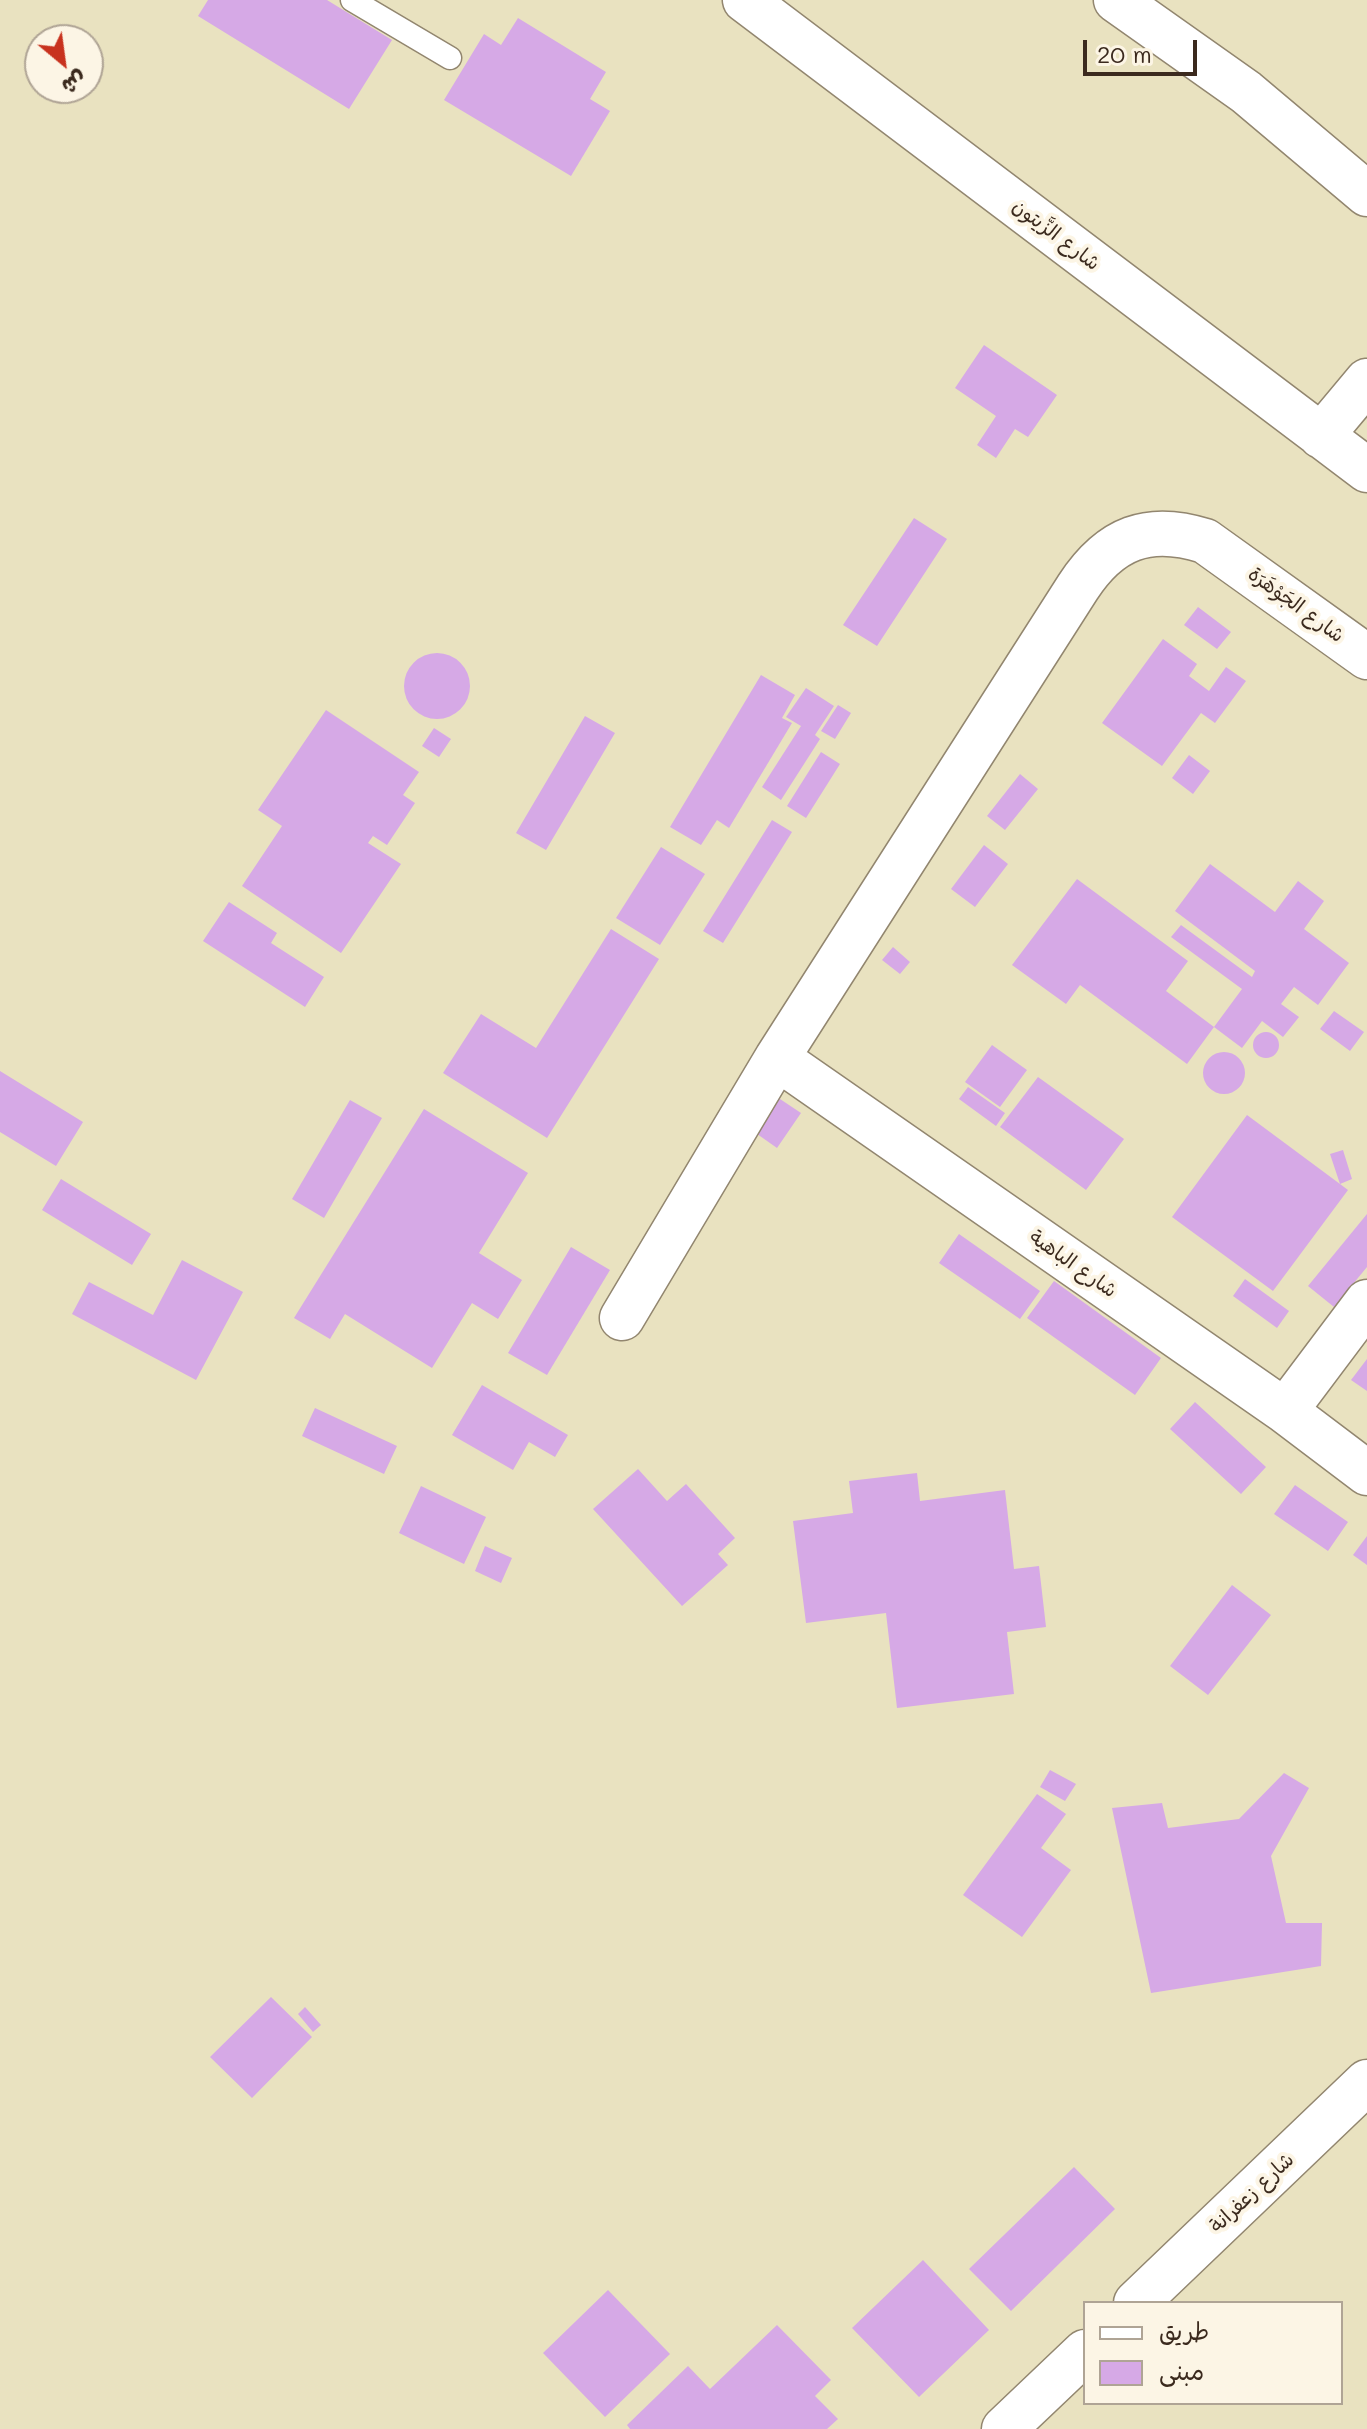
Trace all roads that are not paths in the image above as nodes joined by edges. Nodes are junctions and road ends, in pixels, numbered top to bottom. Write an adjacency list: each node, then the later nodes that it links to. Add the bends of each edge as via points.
1 (352, 0): 4 (lane)
2 (745, 0): 7 (street, شارع الزَّيتون)
3 (1116, 0): 5 (street, via 1246,92)
4 (450, 58)
5 (1367, 194)
6 (1367, 381): 7 (street)
7 (1321, 436): 8 (street, شارع الزَّيتون)
8 (1367, 470)
9 (1367, 657): 10 (street, شارع الجَوْهَرَة, via 1205,541 1156,532 1110,550 1091,566)
10 (777, 1058): 12 (street, شارع الجَوْهَرَة); 13 (street, شارع الباهية)
11 (1367, 1302): 13 (street)
12 (622, 1318)
13 (1285, 1411): 14 (street, شارع الباهية)
14 (1367, 1473)
15 (1367, 2082): 16 (street, شارع زعفرانة)
16 (1138, 2301)
17 (1083, 2354): 18 (street)
18 (1004, 2429)

